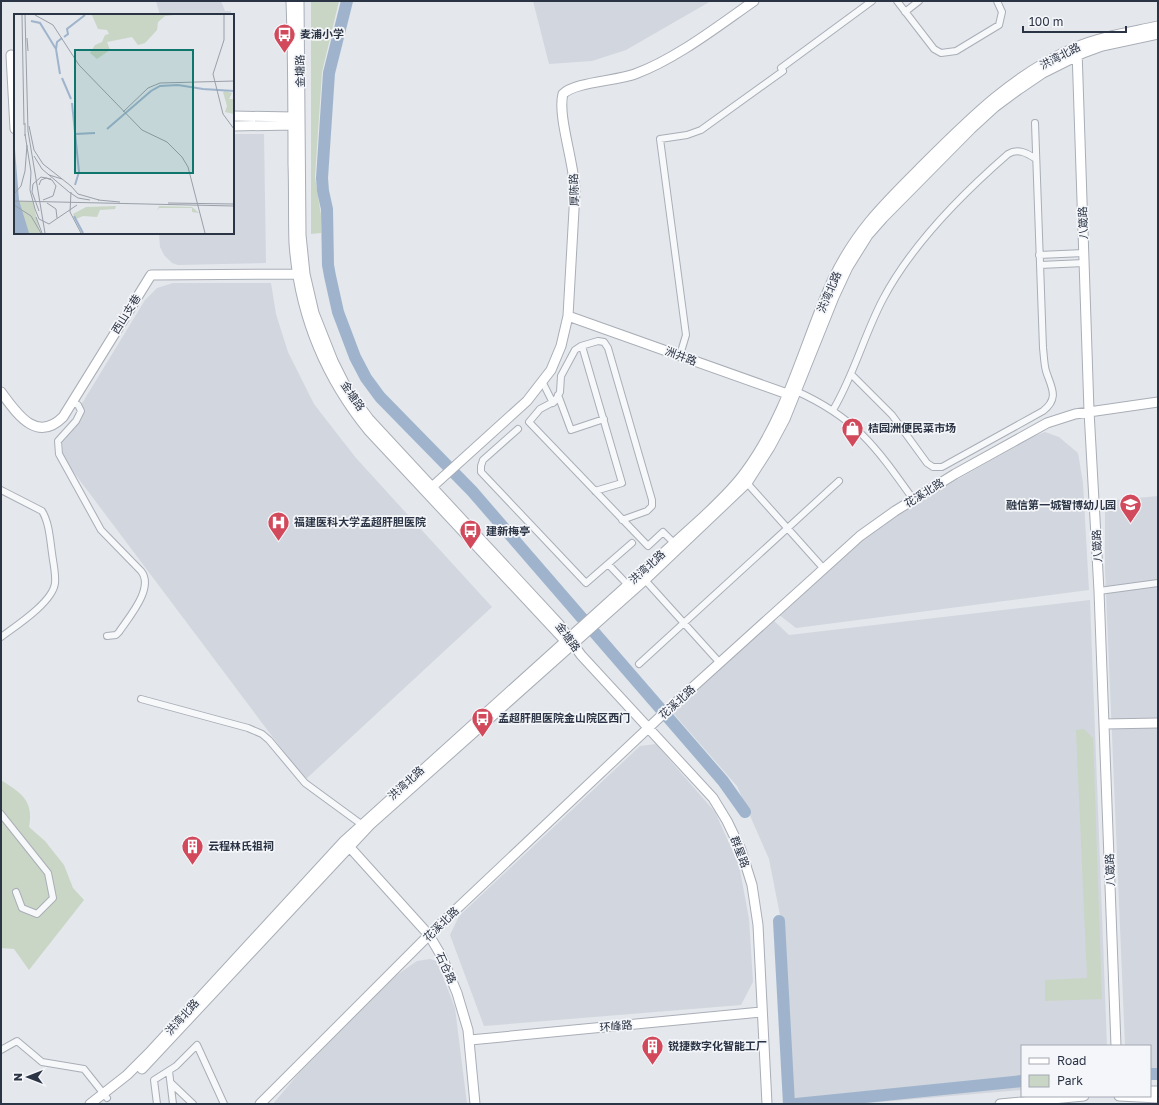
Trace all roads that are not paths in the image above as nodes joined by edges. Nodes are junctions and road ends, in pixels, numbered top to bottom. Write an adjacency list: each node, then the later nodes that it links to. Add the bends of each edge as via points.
1 (291, 1): 15 (street, 金塘路)
2 (299, 1): 23 (street, 金塘路)
3 (754, 1): 24 (street, 厚陈路, via 662,62 622,78 573,87 563,94 562,106 575,184)
4 (872, 1): 26 (street, via 706,127 692,134 660,139 686,335)
5 (897, 1): 8 (street)
6 (919, 1): 8 (street)
7 (997, 1): 8 (street, via 1002,12 999,25 950,53 941,53 934,49)
8 (905, 12)
9 (1158, 26): 11 (street, 洪湾北路, via 1101,39)
10 (1158, 34): 11 (street, 洪湾北路)
11 (1077, 51): 19 (street, 八箴路); 31 (street, 洪湾北路, via 1024,75 991,99 869,220 834,277)
12 (11, 55): 13 (street)
13 (14, 98)
14 (234, 116): 15 (street)
15 (293, 121): 17 (street); 23 (street, 金塘路, via 294,243)
16 (1035, 123): 18 (street)
17 (234, 126)
18 (1036, 159): 20 (street); 27 (street, via 1023,152 1015,151 1008,154 931,230 888,289 870,325)
19 (1084, 253): 20 (street); 21 (street, 八箴路)
20 (1040, 255): 22 (street)
21 (1084, 263): 22 (street); 36 (street, 八箴路)
22 (1040, 265): 39 (street, via 1044,355 1053,389 1052,401 1043,411)
23 (302, 274): 32 (street, 西山支巷, via 151,275); 45 (street, 金塘路, via 319,327 343,382 369,419); 63 (street, 金塘路, via 306,313 330,373 349,405 381,444)
24 (568, 316): 26 (street, 洲井路); 28 (street, 厚陈路, via 557,358)
25 (582, 346): 30 (street, via 573,352 560,378); 37 (street); 49 (street, via 601,341 606,345 652,500 650,509)
26 (680, 355): 31 (street, 洲井路)
27 (852, 375): 35 (street); 40 (street, via 892,415 930,466 942,467)
28 (543, 383): 34 (street); 45 (street, 厚陈路, via 518,410)
29 (1, 392): 32 (street, 西山支巷, via 21,418 38,427 58,422)
30 (558, 394): 34 (street); 37 (street, via 571,430)
31 (792, 394): 35 (street); 44 (street, 洪湾北路, via 785,419); 52 (street, 洪湾北路, via 746,472 716,505)
32 (72, 402): 61 (street, via 78,405 81,411 76,421 58,441 59,454 101,530 141,571 145,579 141,601 116,635)
33 (1158, 402): 36 (street, 花溪北路)
34 (552, 403): 47 (street, via 540,409 529,422)
35 (833, 410): 48 (street, via 850,422 875,447)
36 (1089, 411): 41 (street, 花溪北路, via 1051,421); 58 (street, 八箴路)
37 (604, 419): 47 (street, via 622,483)
38 (518, 429): 53 (street, via 483,460 480,470 482,475 586,583)
39 (986, 443): 40 (street); 41 (street)
40 (977, 448): 42 (street)
41 (992, 453): 42 (street, 花溪北路)
42 (983, 458): 48 (street, 花溪北路)
43 (840, 481): 50 (street)
44 (747, 483): 50 (street); 55 (street, 洪湾北路)
45 (432, 487): 63 (street, 金塘路, via 559,624)
46 (1, 490): 62 (street, via 42,511 50,540 55,584 50,595 29,616)
47 (595, 491): 49 (street)
48 (913, 499): 54 (street, 花溪北路, via 860,536)
49 (622, 520): 52 (street, via 648,546 663,532)
50 (787, 528): 54 (street); 60 (street)
51 (632, 543): 53 (street)
52 (674, 543): 57 (street, 洪湾北路)
53 (608, 564): 57 (street)
54 (824, 569): 65 (street, 花溪北路)
55 (645, 580): 59 (street, 洪湾北路); 60 (street)
56 (1158, 583): 58 (street)
57 (627, 584): 59 (street, 洪湾北路)
58 (1099, 591): 69 (street, 八箴路)
59 (593, 621): 63 (street, 洪湾北路)
60 (684, 623): 65 (street); 66 (street)
61 (107, 636)
62 (1, 637)
63 (569, 642): 64 (street, 金塘路); 72 (street, 洪湾北路); 73 (street, 洪湾北路, via 370,825)
64 (581, 655): 70 (street, 群星路)
65 (720, 663): 70 (street, 花溪北路)
66 (639, 664)
67 (141, 699): 72 (street, via 259,732 269,740 305,783)
68 (1158, 723): 69 (street)
69 (1105, 724): 78 (street, 八箴路)
70 (648, 728): 75 (street, 花溪北路); 76 (street, 群星路, via 714,798 741,850 752,884 757,915)
71 (1, 814): 74 (street, via 48,873 53,898 37,914 22,908)
72 (361, 824): 73 (street, 洪湾北路)
73 (346, 844): 75 (street, 石仓路); 82 (street, 洪湾北路, via 158,1053 143,1068)
74 (16, 892)
75 (429, 935): 77 (street, 石仓路, via 455,986); 93 (street, 花溪北路)
76 (762, 1012): 77 (street, 环峰路); 86 (street, 群星路)
77 (470, 1040): 94 (street, 石仓路)
78 (1116, 1045)
79 (1, 1050): 82 (street, via 17,1041 42,1062 84,1069)
80 (169, 1071): 81 (street); 89 (street, via 154,1080); 92 (street, via 197,1045)
81 (171, 1083): 90 (street); 91 (street)
82 (105, 1096): 87 (street, 洪湾北路); 88 (street, 洪湾北路)
83 (1074, 1097): 95 (street)
84 (1138, 1097): 85 (street)
85 (1158, 1098)
86 (767, 1102)
87 (90, 1104)
88 (99, 1104)
89 (157, 1104)
90 (173, 1104)
91 (193, 1104)
92 (224, 1104)
93 (260, 1104)
94 (475, 1104)
95 (1000, 1104)

